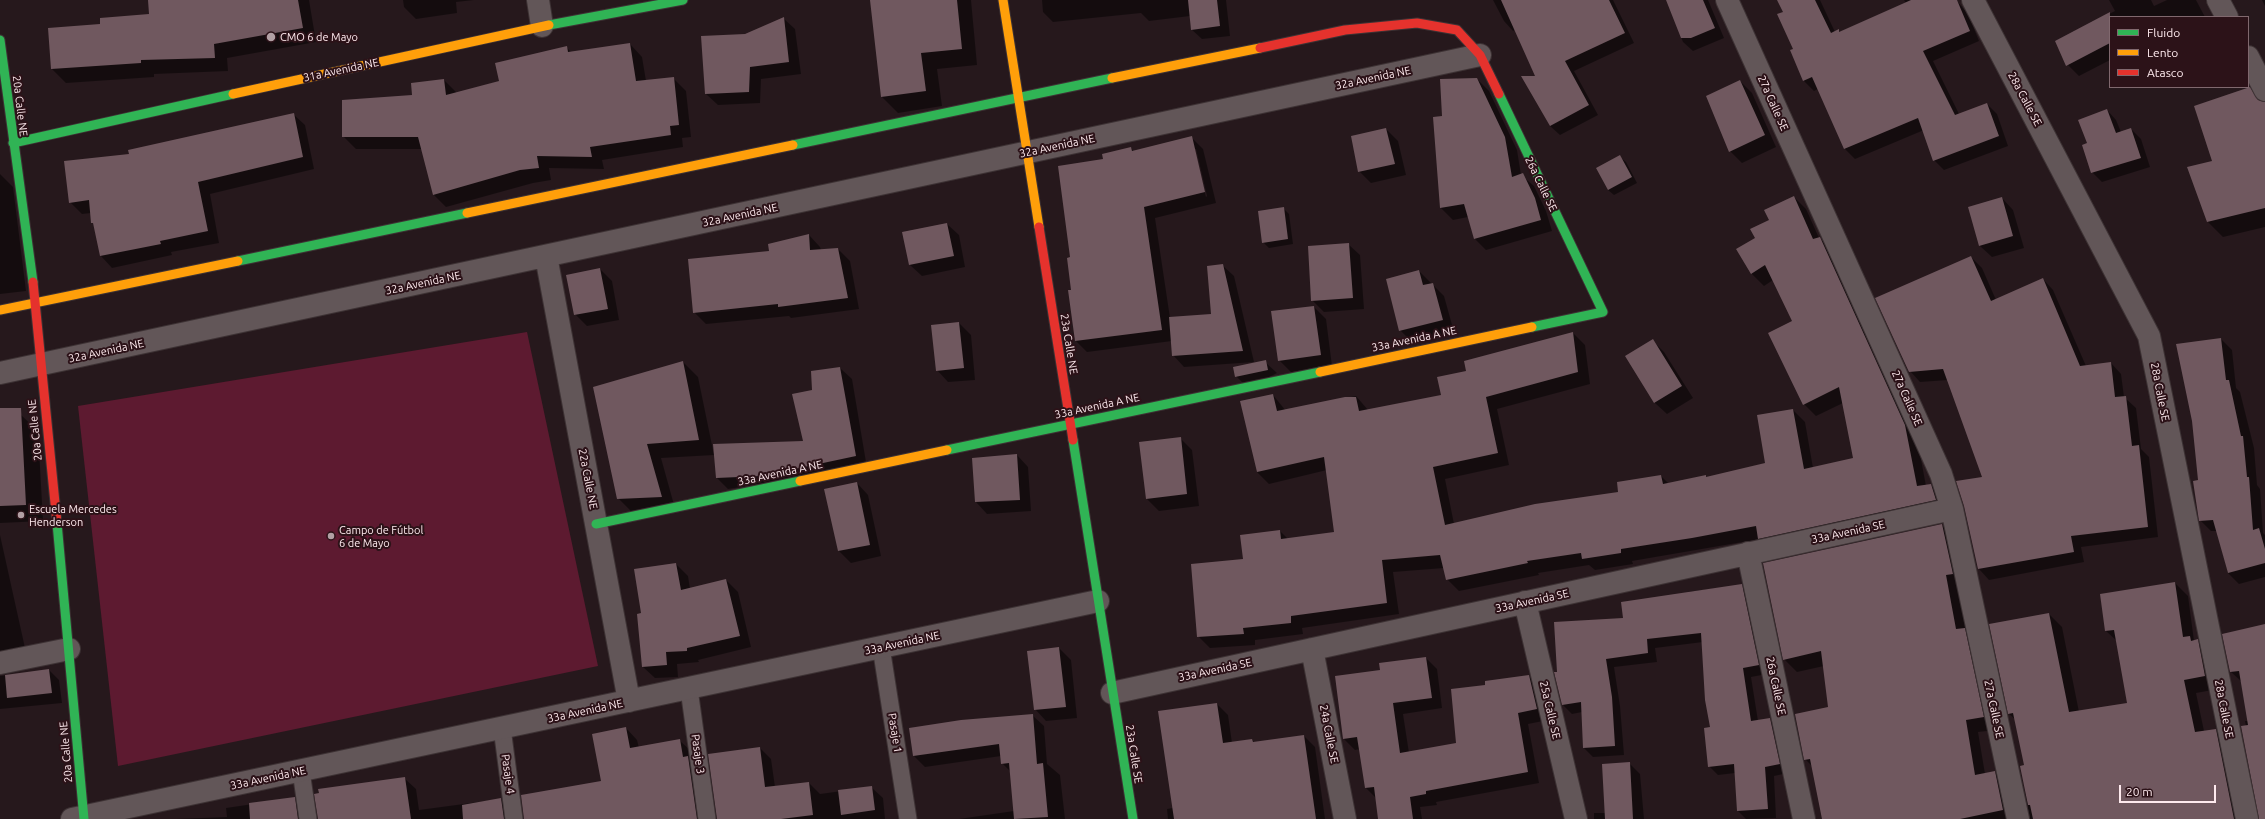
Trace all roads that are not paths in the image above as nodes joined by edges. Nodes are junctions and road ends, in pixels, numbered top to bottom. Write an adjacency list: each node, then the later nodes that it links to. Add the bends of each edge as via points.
1 (538, 0): 8 (street)
2 (683, 0): 8 (street, 31a Avenida NE)
3 (1003, 0): 14 (street, 23a Calle NE)
4 (1727, 0): 22 (street, 27a Calle SE, via 1941,474)
5 (1973, 0): 46 (street, 28a Calle SE, via 2149,336)
6 (2218, 0): 7 (street)
7 (2226, 16)
8 (542, 26): 13 (street, 31a Avenida NE)
9 (0, 40): 13 (street, 20a Calle NE)
10 (1480, 55): 14 (street, 32a Avenida NE); 16 (street, 26a Calle SE, via 1457,30 1417,23 1345,30); 18 (street, 26a Calle SE)
11 (2249, 59): 12 (street)
12 (2265, 90)
13 (6, 144): 16 (street, 20a Calle NE)
14 (1027, 153): 15 (street, 32a Avenida NE); 21 (street, 23a Calle NE)
15 (546, 256): 19 (street, 32a Avenida NE); 23 (street, 22a Calle NE)
16 (35, 303): 17 (street, 26a Calle SE); 19 (street, 20a Calle NE)
17 (0, 310)
18 (1603, 312): 21 (street, 33a Avenida A NE)
19 (40, 365): 20 (street, 32a Avenida NE); 28 (street, 20a Calle NE)
20 (0, 374)
21 (1069, 424): 23 (street, 33a Avenida A NE); 25 (street, 23a Calle NE)
22 (1952, 509): 24 (street, 33a Avenida SE); 45 (street, 27a Calle SE)
23 (596, 524): 33 (street, 22a Calle NE)
24 (1748, 554): 26 (street, 33a Avenida SE); 44 (street, 26a Calle SE)
25 (1098, 601): 27 (street, 33a Avenida NE); 32 (street, 23a Calle NE)
26 (1525, 602): 29 (street, 33a Avenida SE); 43 (street, 25a Calle SE)
27 (881, 647): 31 (street, 33a Avenida NE); 40 (lane, Pasaje 1)
28 (69, 649): 30 (street); 36 (street, 20a Calle NE)
29 (1312, 649): 32 (street, 33a Avenida SE); 42 (street, 24a Calle SE)
30 (0, 663)
31 (689, 688): 33 (street, 33a Avenida NE); 39 (lane, Pasaje 3)
32 (1112, 692): 41 (street, 23a Calle SE)
33 (629, 701): 34 (street, 33a Avenida NE)
34 (502, 728): 35 (street, 33a Avenida NE); 38 (lane, Pasaje 4)
35 (301, 771): 36 (street, 33a Avenida NE); 37 (lane)
36 (80, 818)
37 (308, 819)
38 (514, 819)
39 (707, 819)
40 (908, 819)
41 (1133, 819)
42 (1345, 819)
43 (1576, 819)
44 (1804, 819)
45 (2018, 819)
46 (2247, 819)

